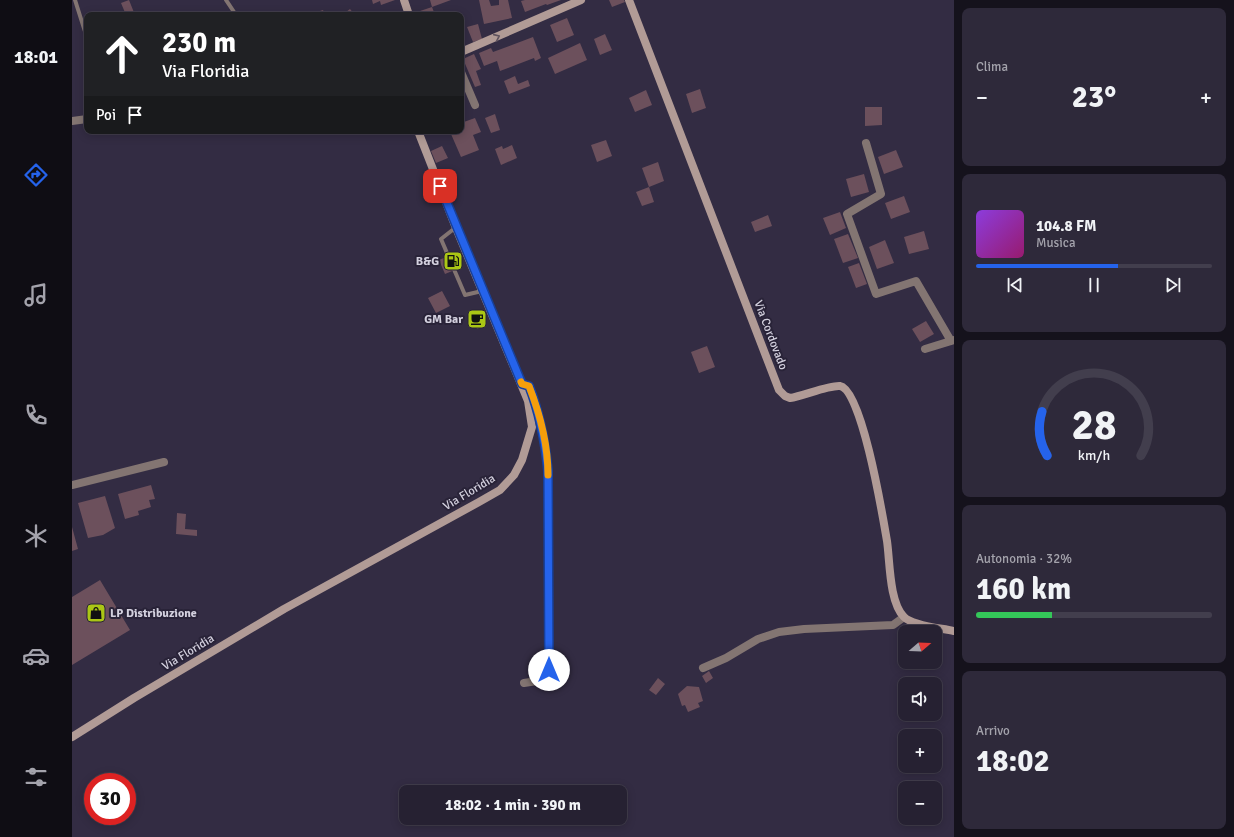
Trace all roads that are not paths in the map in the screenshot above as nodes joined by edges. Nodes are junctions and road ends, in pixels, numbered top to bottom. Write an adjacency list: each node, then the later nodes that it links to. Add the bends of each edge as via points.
1 (75, 0): 8 (lane)
2 (226, 0): 6 (lane)
3 (404, 0): 7 (street)
4 (629, 0): 23 (street, Via Cordovado, via 779,390 790,398 841,386 852,396 865,433 887,541 895,598)
5 (577, 1): 9 (street, one-way to 5)
6 (234, 12)
7 (408, 12)
8 (84, 28)
9 (464, 51)
10 (464, 79): 11 (street)
11 (475, 105)
12 (84, 119): 13 (street)
13 (72, 121)
14 (419, 134): 16 (street, Via Floridia)
15 (866, 143): 18 (street, via 881,194 848,214 876,294 916,281)
16 (456, 228): 17 (street, Via Floridia); 17 (lane, via 441,239 465,295)
17 (482, 291): 20 (street, Via Floridia)
18 (952, 340): 19 (street)
19 (925, 349)
20 (522, 384): 26 (street, via 529,386 539,410 546,448 548,487 549,670 546,677); 27 (street, Via Floridia, via 532,427 522,460 514,475 500,490 284,609)
21 (164, 462): 22 (street)
22 (72, 485)
23 (904, 617): 24 (street, via 913,622); 25 (street, via 893,625 779,632 758,639)
24 (954, 631)
25 (703, 668)
26 (524, 683)
27 (72, 737)

